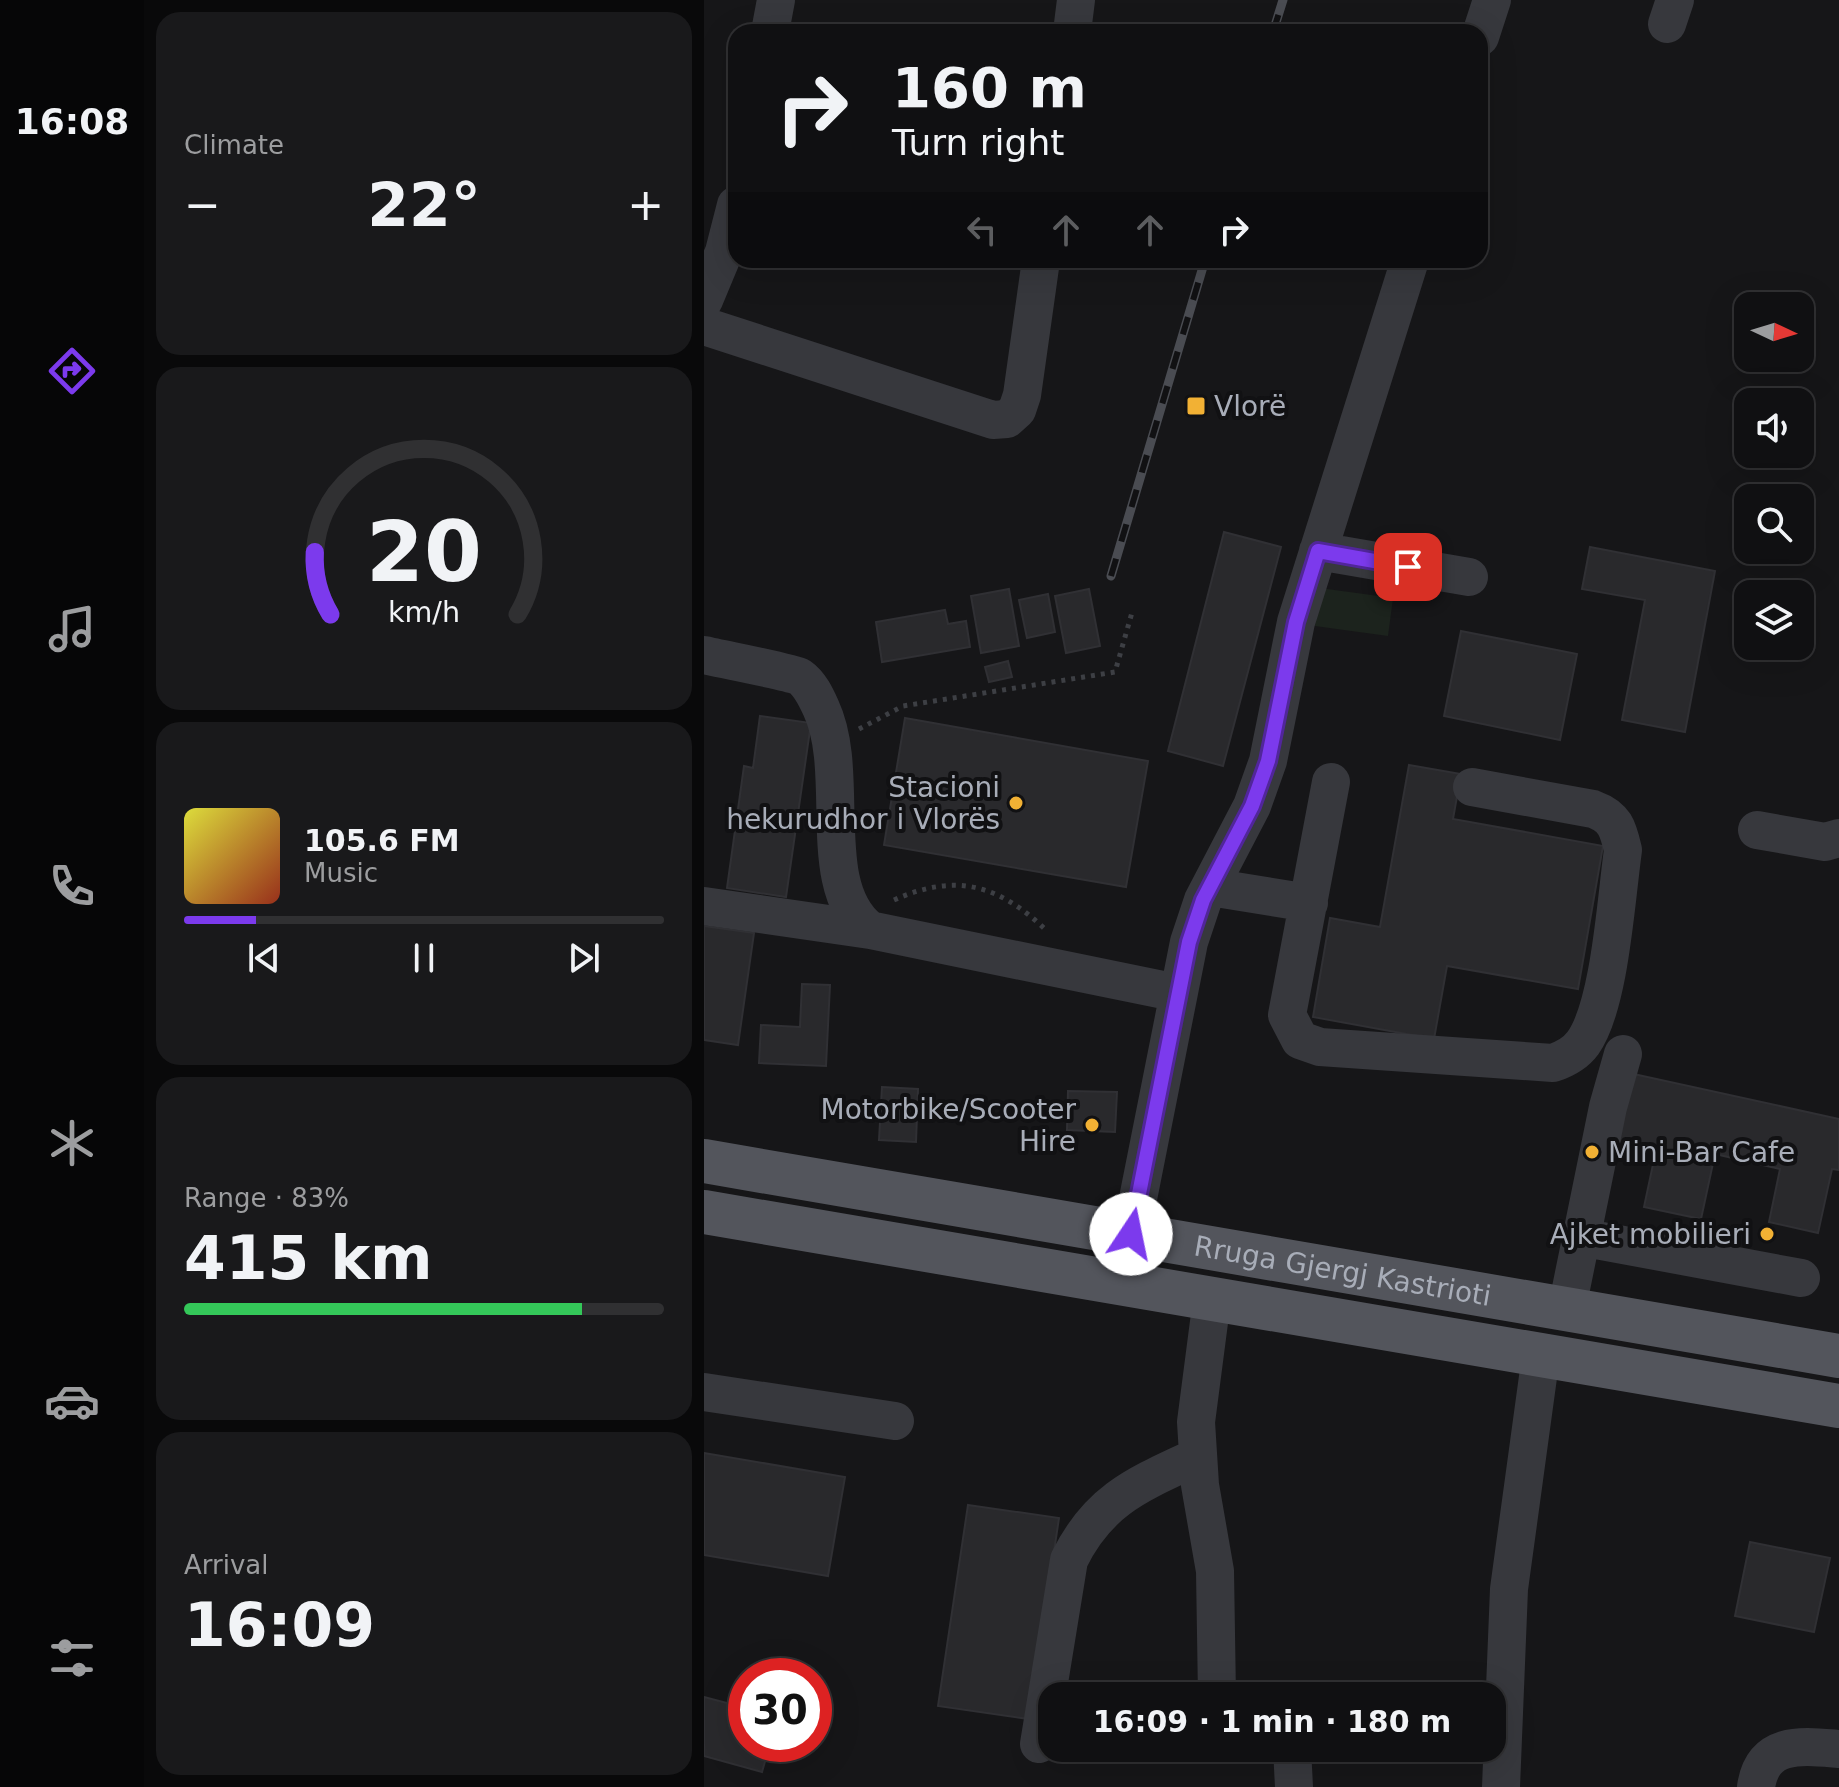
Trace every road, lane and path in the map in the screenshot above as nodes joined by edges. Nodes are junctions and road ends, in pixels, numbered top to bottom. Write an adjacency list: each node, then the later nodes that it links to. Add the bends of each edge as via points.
1 (776, 0): 4 (street)
2 (1076, 0): 5 (street)
3 (1492, 0): 6 (street)
4 (772, 24)
5 (1073, 24)
6 (1484, 24)
7 (728, 236): 10 (street)
8 (1040, 268): 11 (street, via 1022,395 1007,419 993,420)
9 (1407, 268): 12 (street)
10 (704, 300)
11 (704, 326)
12 (1318, 551): 13 (street); 21 (street, via 1296,622 1268,761 1252,806)
13 (1469, 577)
14 (1133, 609): 16 (path, via 1115,672 903,706)
15 (704, 655): 16 (street, via 799,676 814,692)
16 (834, 742): 24 (street, via 840,881 848,906)
17 (1331, 782): 22 (street)
18 (1472, 787): 22 (street, via 1593,809 1609,815 1618,827 1623,850 1601,998 1593,1025 1568,1057 1553,1063 1320,1047 1300,1040 1287,1015)
19 (1757, 830): 20 (street, via 1825,842)
20 (1839, 838)
21 (1210, 887): 22 (street); 26 (street, via 1189,942)
22 (1309, 903)
23 (704, 906): 24 (street)
24 (865, 927): 25 (path, via 919,889 948,884 1004,895); 26 (street)
25 (1050, 934)
26 (1178, 993): 30 (street)
27 (1623, 1054): 31 (street)
28 (704, 1161): 30 (main road, Rruga Gjergj Kastrioti)
29 (704, 1212): 33 (main road, Rruga Gjergj Kastrioti)
30 (1131, 1234): 34 (main road, Rruga Gjergj Kastrioti)
31 (1580, 1237): 32 (street); 34 (street)
32 (1801, 1278)
33 (1212, 1299): 35 (main road, Rruga Gjergj Kastrioti); 40 (street, via 1198,1383)
34 (1567, 1308): 36 (main road, Rruga Gjergj Kastrioti)
35 (1541, 1355): 38 (main road, Rruga Gjergj Kastrioti); 46 (street, via 1509,1589)
36 (1839, 1356)
37 (704, 1392): 39 (street)
38 (1839, 1406)
39 (895, 1421)
40 (1197, 1457): 41 (street, via 1127,1489 1082,1535 1069,1560); 42 (street, via 1215,1571)
41 (1049, 1682)
42 (1217, 1682)
43 (1839, 1749): 47 (street, via 1790,1746 1776,1751 1765,1762)
44 (1293, 1762): 45 (street)
45 (1294, 1787)
46 (1501, 1787)
47 (1756, 1787)

